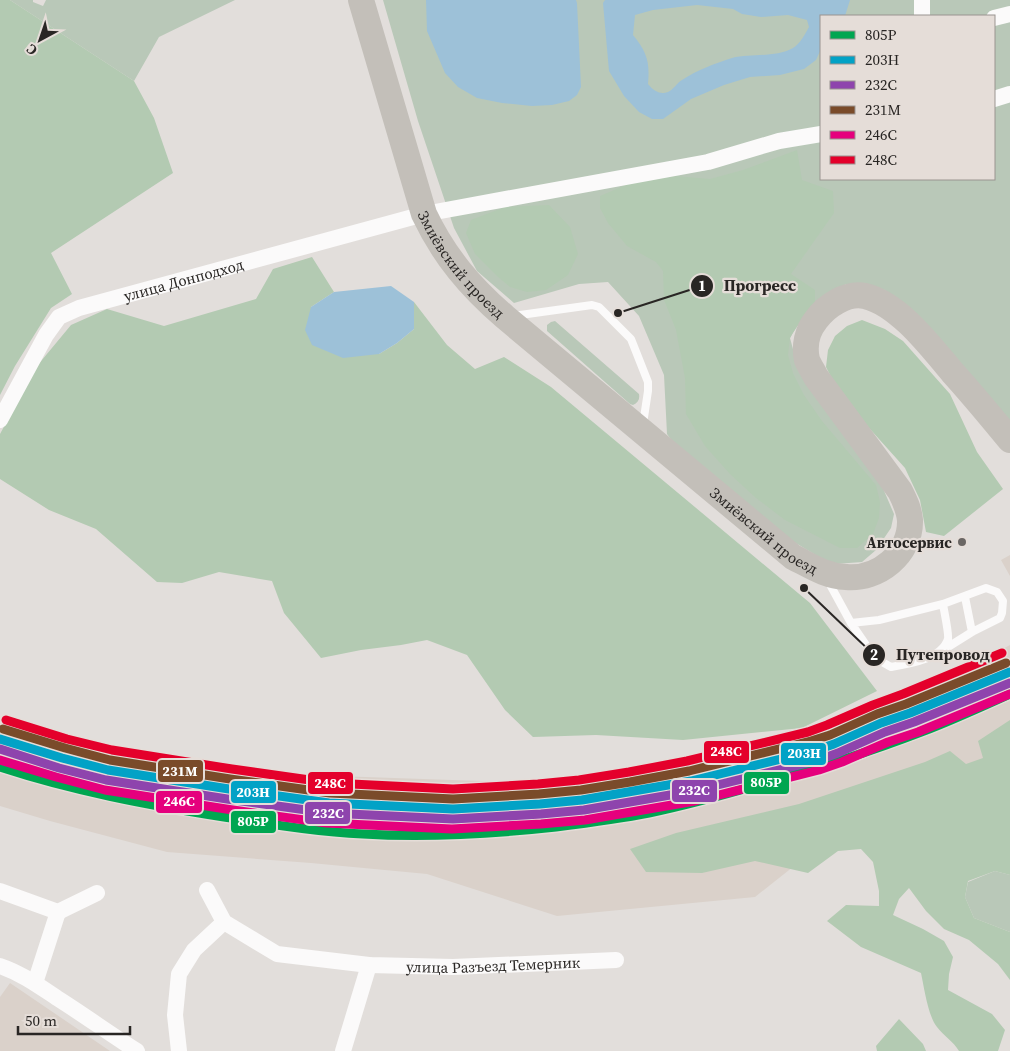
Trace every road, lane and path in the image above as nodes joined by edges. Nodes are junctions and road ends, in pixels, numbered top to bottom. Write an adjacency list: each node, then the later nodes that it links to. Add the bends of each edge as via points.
1 (361, 0): 9 (main road, Змиёвский проезд)
2 (922, 0): 4 (street)
3 (1010, 14): 5 (street)
4 (922, 15)
5 (995, 18)
6 (1010, 94): 7 (street)
7 (995, 99)
8 (820, 134): 9 (street, улица Донподход, via 779,141 708,162)
9 (424, 214): 10 (main road, Змиёвский проезд, via 434,235 467,281); 11 (street, улица Донподход, via 96,303 59,317)
10 (504, 317): 12 (main road, Змиёвский проезд); 12 (lane, via 592,305 599,307 631,339 648,382)
11 (0, 420)
12 (642, 431): 14 (main road, Змиёвский проезд, via 793,557)
13 (1010, 440): 14 (main road, Змиёвский проезд, via 934,350 894,310 863,296 849,296 836,302 816,319 808,332 808,360 816,377 900,491 908,506 910,521 905,545 895,558 875,573 847,577)
14 (824, 573): 17 (lane)
15 (965, 596): 16 (lane); 18 (lane); 18 (lane, via 986,588 997,592 1003,601 1000,618)
16 (943, 604): 17 (lane, via 879,620); 19 (lane, via 948,638)
17 (851, 623): 19 (lane, via 875,658 891,667 915,664)
18 (972, 632): 19 (lane)
19 (940, 652)
20 (207, 890): 24 (street)
21 (0, 891): 23 (street)
22 (97, 893): 23 (street)
23 (58, 912): 28 (street)
24 (224, 922): 26 (street, улица Разъезд Темерник, via 277,954); 30 (street, via 194,950 179,974 175,1015)
25 (616, 960): 26 (street, улица Разъезд Темерник, via 453,967)
26 (369, 965): 31 (street)
27 (0, 966): 28 (street)
28 (35, 983): 29 (street)
29 (137, 1051)
30 (179, 1051)
31 (342, 1051)

